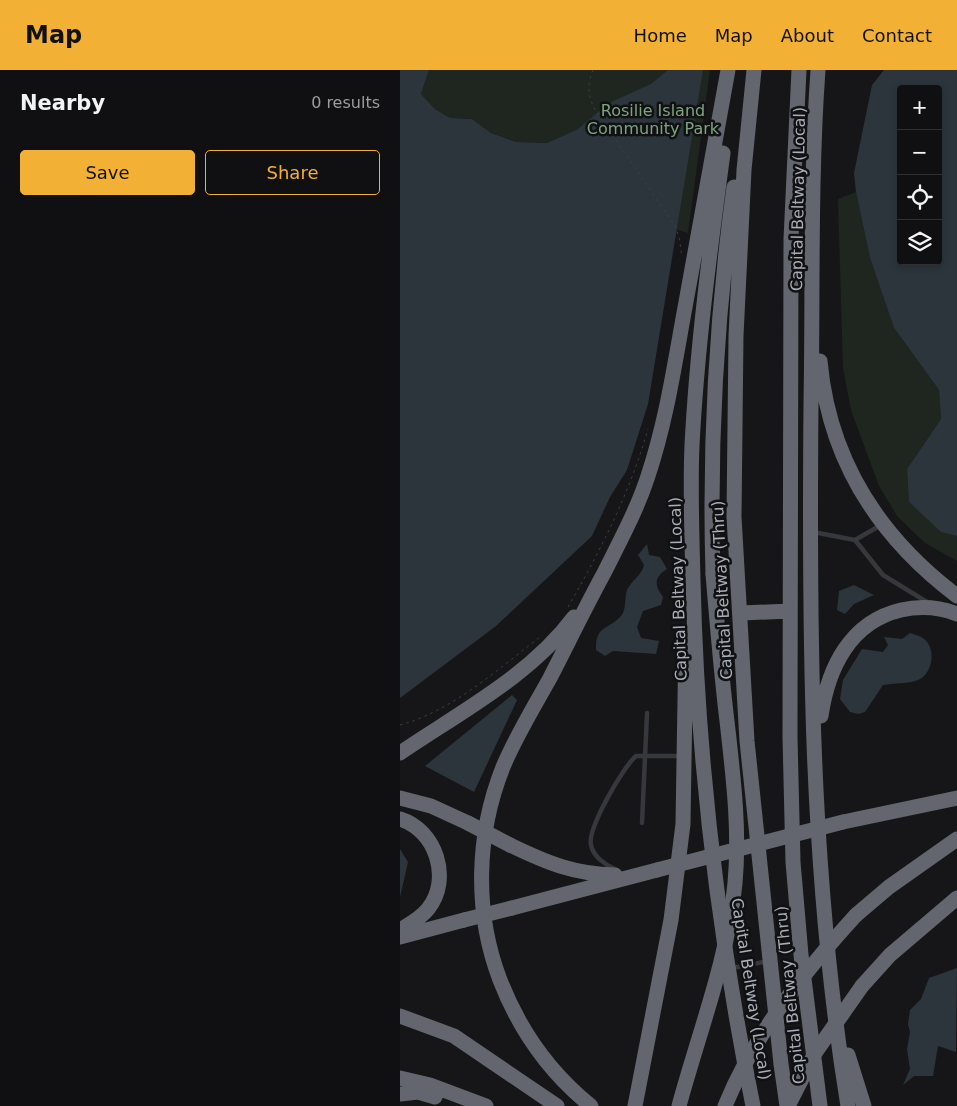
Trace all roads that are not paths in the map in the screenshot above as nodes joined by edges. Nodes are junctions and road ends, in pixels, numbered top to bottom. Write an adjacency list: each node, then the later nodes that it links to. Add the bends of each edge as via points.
1 (728, 70): 11 (highway, via 665,422 636,509)
2 (734, 70): 7 (highway, Capital Beltway (Local), via 703,315)
3 (754, 70): 15 (highway, Capital Beltway (Thru), via 744,170 736,336 734,517); 47 (highway, bridge, via 718,317 712,444 714,574 735,798 735,882 723,956)
4 (799, 70): 14 (highway, Capital Beltway (Thru), via 791,239)
5 (818, 70): 6 (highway, Capital Beltway (Local))
6 (814, 292): 8 (highway, via 821,376 835,434 846,463); 9 (highway, Capital Beltway (Local))
7 (692, 447): 20 (highway, via 687,569); 34 (highway, Capital Beltway (Local), via 699,716)
8 (882, 525): 10 (lane); 12 (highway, via 905,552)
9 (811, 532): 10 (lane); 21 (highway, Capital Beltway (Local))
10 (855, 540): 13 (lane, via 883,575)
11 (604, 573): 18 (highway, via 567,627 538,657); 46 (highway, via 503,767 486,825 481,894 494,964 508,1001 527,1036 552,1069)
12 (957, 596)
13 (939, 609): 16 (highway); 21 (highway, via 917,608 887,614 861,629 846,646 825,690)
14 (790, 611): 15 (highway); 52 (highway, Capital Beltway (Thru), via 793,862)
15 (741, 613): 33 (highway, Capital Beltway (Thru), via 747,741)
16 (957, 614)
17 (647, 713): 19 (lane)
18 (400, 753)
19 (646, 755): 20 (lane); 27 (lane); 29 (lane, via 636,756 624,770 591,838 594,852 600,860)
20 (686, 756): 41 (highway, via 683,824 670,920)
21 (815, 769): 35 (highway, Capital Beltway (Local))
22 (957, 791): 25 (highway)
23 (400, 798): 29 (highway, bridge, via 431,806 537,858 577,872)
24 (957, 798): 25 (highway, via 921,807)
25 (901, 808): 29 (highway, bridge)
26 (400, 819): 31 (highway, via 417,828 429,840 440,867 437,889 429,908)
27 (642, 823)
28 (957, 839): 38 (highway, bridge, via 856,915 808,967)
29 (632, 876): 32 (highway, bridge)
30 (957, 898): 51 (highway, bridge, via 896,949 862,986 815,1053)
31 (400, 930)
32 (400, 937)
33 (770, 961): 34 (lane); 51 (highway, Capital Beltway (Thru))
34 (728, 968): 50 (highway, Capital Beltway (Local))
35 (830, 973): 53 (highway, Capital Beltway (Local)); 54 (highway, via 851,1066)
36 (400, 1016): 45 (highway, via 454,1036)
37 (400, 1024): 44 (highway, via 429,1034 465,1053)
38 (746, 1062): 48 (highway, bridge); 49 (highway, bridge)
39 (400, 1078): 43 (highway, via 430,1085)
40 (400, 1094): 42 (highway, via 418,1092)
41 (635, 1100)
42 (463, 1106)
43 (486, 1106)
44 (542, 1106)
45 (556, 1106)
46 (591, 1106)
47 (679, 1106)
48 (725, 1106)
49 (732, 1106)
50 (753, 1106)
51 (787, 1106)
52 (820, 1106)
53 (848, 1106)
54 (864, 1106)

